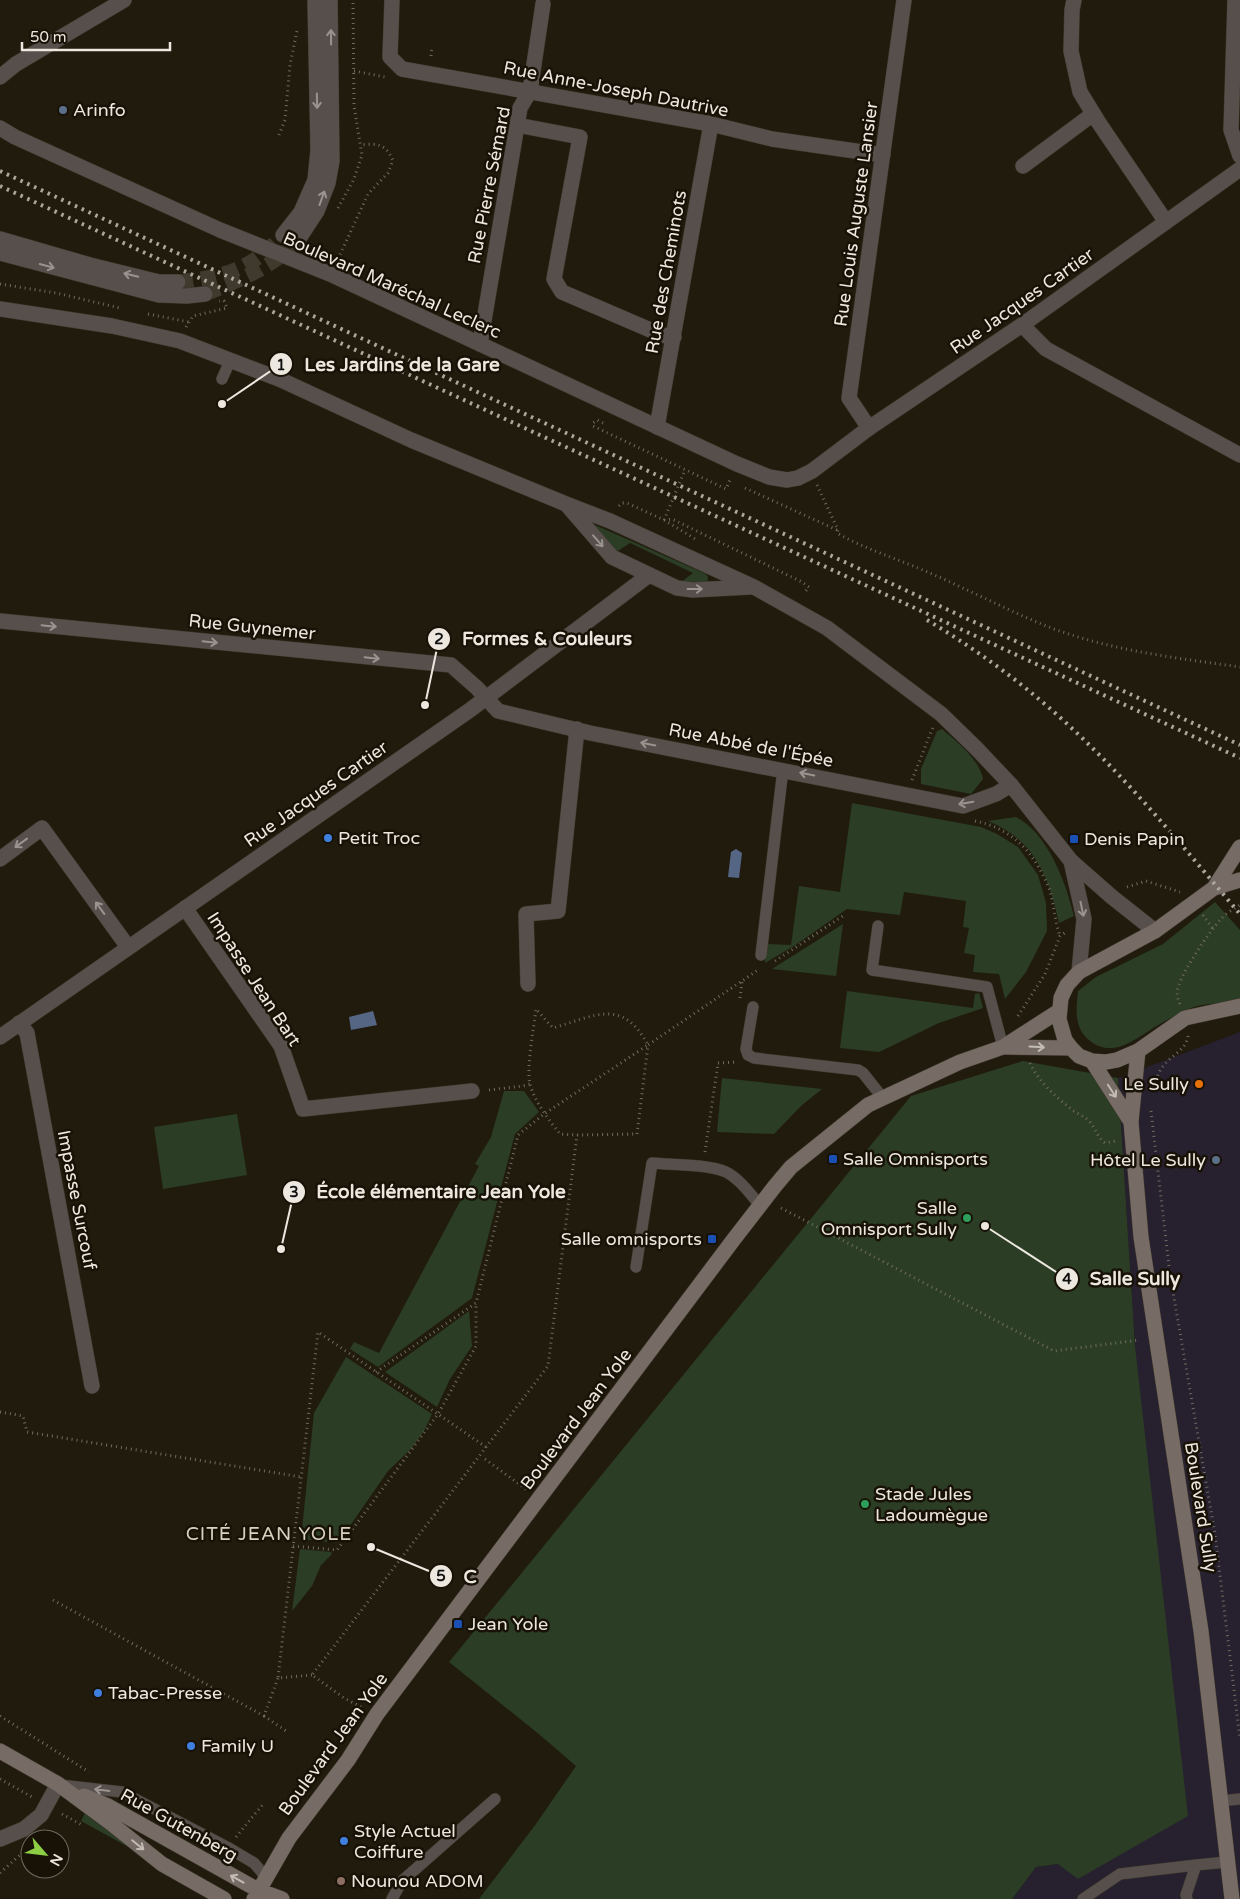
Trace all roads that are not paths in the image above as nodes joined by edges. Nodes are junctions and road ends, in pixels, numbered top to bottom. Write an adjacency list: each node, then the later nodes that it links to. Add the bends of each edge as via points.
1 (124, 0): 9 (street, via 16,64)
2 (315, 0): 20 (street, one-way to 20, via 318,150 314,180 301,212)
3 (330, 0): 22 (street, one-way to 3, via 318,211 332,161)
4 (904, 0): 15 (street, Rue Louis Auguste Lansier)
5 (1074, 0): 11 (street, via 1071,51 1080,92)
6 (1235, 0): 16 (street, via 1231,130)
7 (543, 4): 10 (street, Rue Pierre Sémard)
8 (392, 6): 10 (street, Rue Anne-Joseph Dautrive, via 390,56 402,69)
9 (0, 77)
10 (530, 91): 12 (street, Rue Anne-Joseph Dautrive); 13 (street, Rue Pierre Sémard, via 520,108)
11 (1093, 114): 17 (street); 19 (street)
12 (711, 124): 15 (street, Rue Anne-Joseph Dautrive, via 772,139); 28 (street, Rue des Cheminots)
13 (517, 125): 28 (street, via 580,137 554,279 562,292 662,335); 29 (street, Rue Pierre Sémard)
14 (0, 128): 29 (street, Boulevard Maréchal Leclerc, via 220,230 330,274)
15 (883, 155): 33 (street, Rue Louis Auguste Lansier, via 849,398)
16 (1240, 156)
17 (1023, 166)
18 (1240, 169): 19 (street, Rue Jacques Cartier)
19 (1166, 222): 27 (street, Rue Jacques Cartier)
20 (283, 235)
21 (0, 239): 24 (street, one-way to 21, via 159,282)
22 (298, 240)
23 (0, 253): 25 (street, one-way to 25, via 159,295)
24 (178, 282)
25 (205, 294)
26 (0, 309): 30 (street, via 141,332 180,341)
27 (1022, 325): 33 (street, Rue Jacques Cartier); 34 (street, via 1046,349)
28 (674, 337): 32 (street, Rue des Cheminots)
29 (480, 344): 32 (street, Boulevard Maréchal Leclerc)
30 (230, 361): 31 (lane); 36 (street, via 279,379 411,440)
31 (222, 379)
32 (657, 427): 35 (street, Boulevard Maréchal Leclerc, via 769,477 798,478)
33 (869, 428): 35 (street, Rue Jacques Cartier)
34 (1240, 454)
35 (818, 466)
36 (566, 504): 37 (street, one-way to 37, via 612,557); 38 (street)
37 (649, 575): 38 (street, one-way to 38, via 677,588 694,590); 40 (street, Rue Jacques Cartier)
38 (754, 587): 43 (street, via 827,628 941,714)
39 (0, 621): 40 (street, Rue Guynemer, one-way to 40, via 451,665)
40 (487, 698): 41 (street, Rue Abbé de l'Épée, via 498,711); 49 (street, Rue Jacques Cartier)
41 (577, 729): 42 (street, Rue Abbé de l'Épée, one-way to 41); 55 (street, via 558,911 526,914)
42 (783, 769): 43 (street, Rue Abbé de l'Épée, one-way to 42, via 964,806); 53 (lane)
43 (1011, 785): 46 (street)
44 (1240, 847): 48 (main road)
45 (0, 858): 52 (street, one-way to 45, via 42,828)
46 (1071, 861): 51 (street); 54 (street, one-way to 54, via 1084,919)
47 (1240, 880): 48 (main road)
48 (1214, 888): 51 (main road)
49 (185, 908): 52 (street, Rue Jacques Cartier); 66 (street, Impasse Jean Bart, via 281,1046 303,1109)
50 (878, 926): 62 (lane, via 872,970 987,987)
51 (1155, 931): 54 (main road)
52 (128, 947): 59 (street, Rue Jacques Cartier)
53 (764, 960)
54 (1079, 972): 58 (main road, via 1067,985)
55 (528, 984)
56 (1240, 1006): 64 (main road, via 1185,1018)
57 (753, 1007): 67 (lane, via 746,1049 748,1055 858,1070)
58 (1059, 1011): 61 (main road, Boulevard Jean Yole); 63 (main road, via 1061,1030)
59 (19, 1023): 60 (street, Rue Jacques Cartier); 71 (street, Impasse Surcouf, via 27,1033)
60 (0, 1037)
61 (1023, 1041): 62 (main road, Boulevard Jean Yole); 63 (main road, one-way to 63)
62 (1003, 1047): 67 (main road, Boulevard Jean Yole, via 960,1062)
63 (1071, 1048): 65 (main road, via 1079,1056)
64 (1138, 1051): 65 (main road, via 1117,1060); 68 (main road, Boulevard Sully)
65 (1092, 1061): 68 (main road, Boulevard Sully, one-way to 68)
66 (472, 1091)
67 (882, 1098): 69 (main road, Boulevard Jean Yole, via 868,1105 791,1167)
68 (1131, 1122): 76 (main road, Boulevard Sully, via 1141,1237 1201,1631)
69 (760, 1206): 70 (lane, via 744,1186 726,1172 652,1164); 80 (main road, Boulevard Jean Yole, via 377,1714 348,1760 289,1838)
70 (636, 1267)
71 (92, 1386)
72 (0, 1751): 73 (main road, Rue Gutenberg)
73 (58, 1784): 77 (street, via 41,1815 24,1829); 80 (main road, Rue Gutenberg, one-way to 73, via 108,1806); 80 (lane, one-way to 73, via 254,1863 122,1792); 81 (main road, Rue Gutenberg, one-way to 81, via 162,1864)
74 (495, 1799): 83 (lane, via 402,1881)
75 (1240, 1799): 76 (lane)
76 (1220, 1801): 78 (main road, Boulevard Sully)
77 (0, 1839)
78 (1227, 1862): 79 (lane); 86 (main road, Boulevard Sully)
79 (1196, 1866): 84 (lane, via 1120,1874); 85 (lane)
80 (259, 1889): 82 (main road, Rue Gutenberg)
81 (224, 1899)
82 (282, 1899)
83 (392, 1899)
84 (1083, 1899)
85 (1187, 1899)
86 (1232, 1899)

